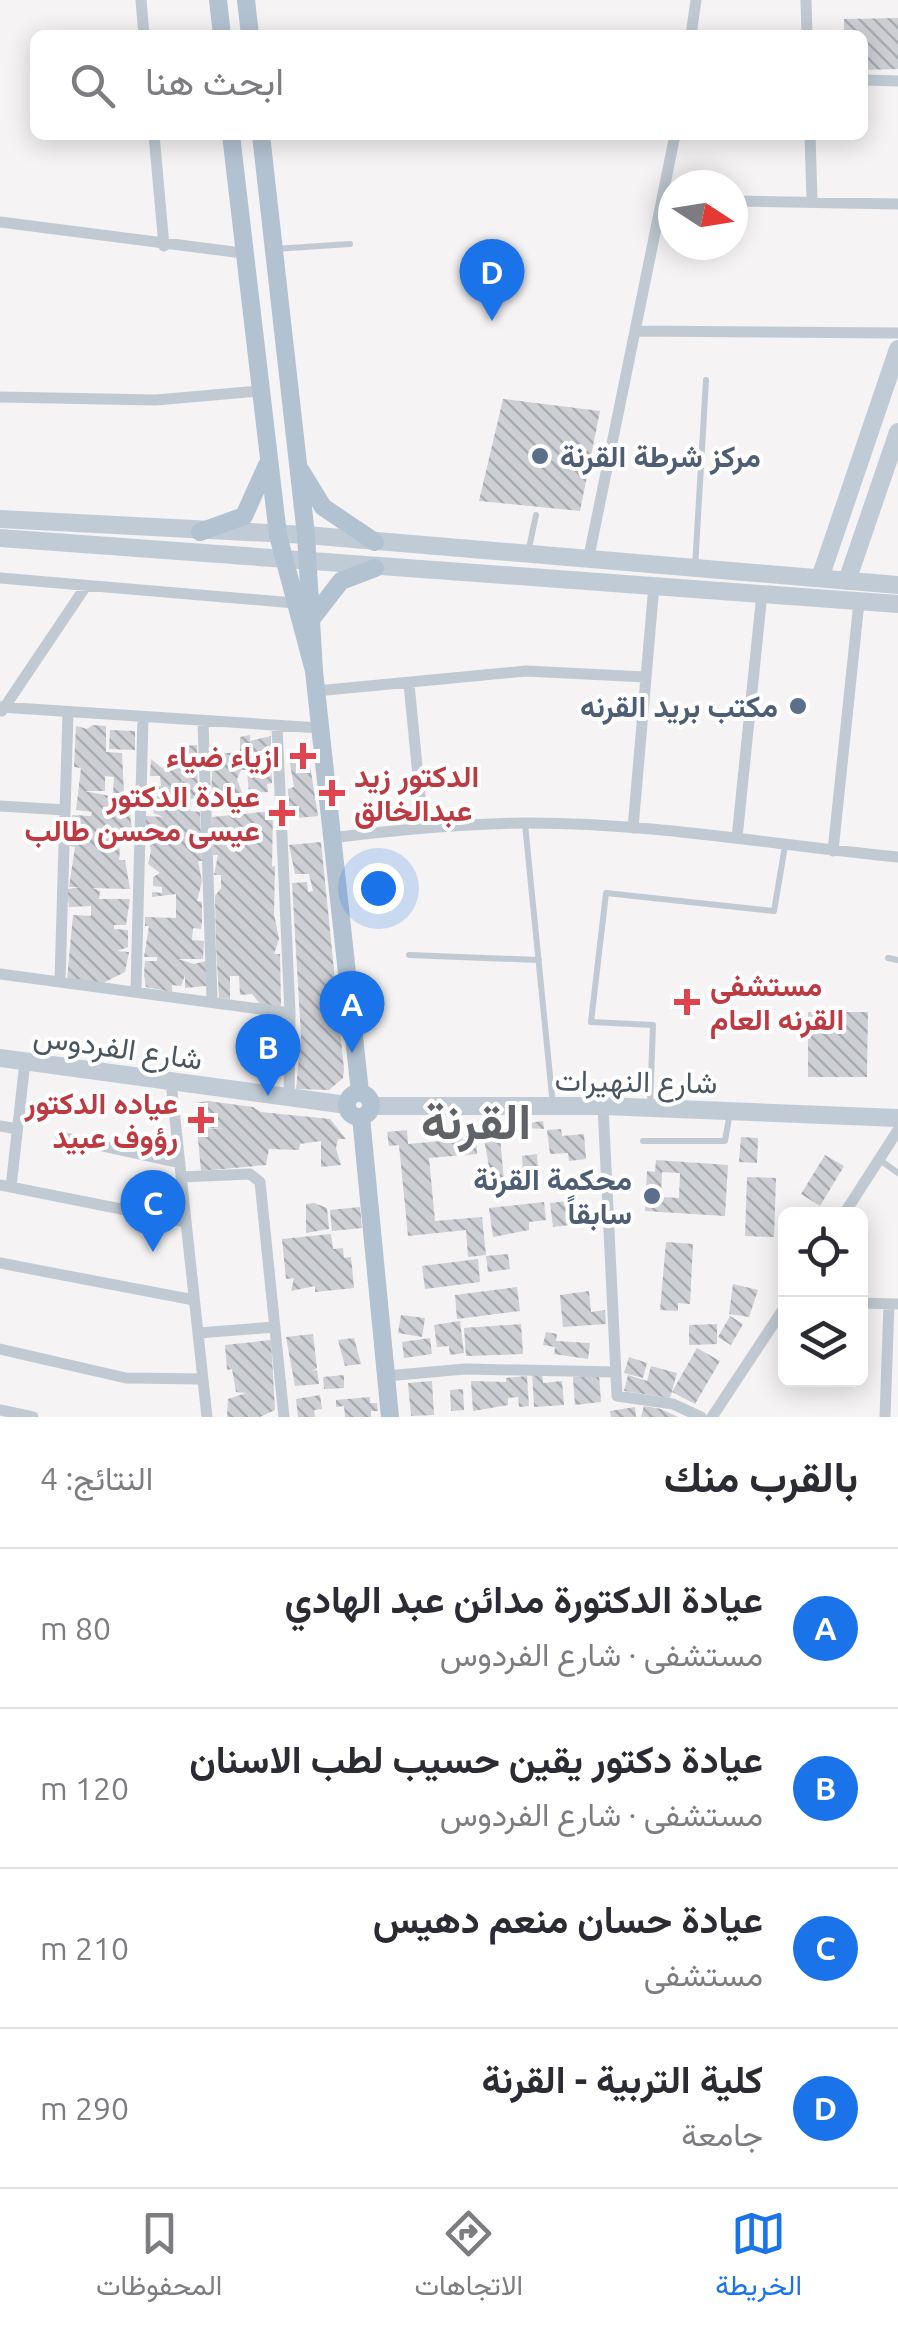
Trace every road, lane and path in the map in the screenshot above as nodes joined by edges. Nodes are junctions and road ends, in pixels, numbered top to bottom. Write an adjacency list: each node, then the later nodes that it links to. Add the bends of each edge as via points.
1 (141, 0): 6 (street)
2 (218, 0): 7 (main road)
3 (246, 0): 8 (main road)
4 (696, 0): 9 (street)
5 (806, 0): 10 (street)
6 (144, 30)
7 (221, 30)
8 (249, 30)
9 (692, 30)
10 (807, 30)
11 (868, 80): 12 (street)
12 (898, 80)
13 (154, 140): 25 (street)
14 (231, 140): 27 (main road)
15 (262, 140): 26 (main road)
16 (674, 140): 18 (street)
17 (810, 140): 19 (street)
18 (671, 170)
19 (812, 200): 20 (street); 21 (street)
20 (748, 201)
21 (898, 204)
22 (0, 222): 25 (street)
23 (658, 241): 31 (street)
24 (350, 244): 26 (lane)
25 (164, 246): 27 (street)
26 (273, 249): 28 (main road)
27 (242, 254): 29 (main road)
28 (276, 272): 29 (main road); 30 (main road)
29 (246, 277): 32 (main road)
30 (284, 326): 32 (main road); 40 (main road)
31 (635, 331): 33 (street); 50 (street)
32 (252, 332): 36 (main road)
33 (898, 333)
34 (898, 349): 55 (main road)
35 (706, 380): 53 (lane)
36 (260, 391): 37 (street, via 156,400); 39 (main road)
37 (0, 397)
38 (898, 432): 56 (main road)
39 (268, 460): 43 (main road, via 244,516); 44 (main road)
40 (298, 466): 45 (main road); 47 (main road, via 323,508)
41 (536, 515): 48 (lane)
42 (0, 519): 43 (main road)
43 (200, 532): 44 (main road)
44 (278, 535): 45 (main road); 49 (main road)
45 (306, 535): 47 (main road); 51 (main road)
46 (0, 538): 49 (main road)
47 (375, 542): 48 (main road)
48 (527, 556): 50 (main road)
49 (282, 561): 51 (main road); 61 (main road)
50 (588, 561): 53 (main road)
51 (307, 562): 52 (main road); 64 (main road)
52 (375, 568): 57 (main road); 64 (main road, via 330,590)
53 (695, 569): 55 (main road)
54 (0, 578): 58 (street)
55 (820, 578): 56 (main road)
56 (847, 581): 59 (main road)
57 (654, 585): 60 (main road); 66 (street)
58 (86, 586): 61 (street); 69 (street)
59 (898, 586)
60 (762, 594): 62 (main road); 81 (street)
61 (294, 602): 65 (main road)
62 (859, 602): 63 (main road); 83 (street)
63 (898, 604)
64 (312, 618): 65 (main road)
65 (314, 672): 68 (main road)
66 (645, 676): 67 (street, via 526,671); 79 (street)
67 (409, 684): 68 (street); 78 (street)
68 (316, 691): 74 (main road)
69 (2, 710): 70 (street)
70 (68, 712): 71 (street); 76 (street)
71 (143, 717): 72 (street); 91 (street)
72 (203, 721): 73 (street); 92 (street)
73 (277, 726): 74 (street); 93 (street)
74 (320, 728): 80 (main road)
75 (0, 808): 76 (street)
76 (65, 810): 90 (street)
77 (525, 823): 78 (street); 79 (street); 87 (lane)
78 (424, 827): 80 (street)
79 (633, 828): 81 (street)
80 (331, 838): 98 (main road)
81 (737, 838): 82 (street)
82 (785, 846): 83 (street); 101 (lane, via 774,911 606,894 591,1022 652,1025)
83 (832, 851): 84 (street)
84 (898, 858)
85 (409, 955): 87 (lane)
86 (888, 958): 88 (lane)
87 (538, 960): 99 (lane)
88 (898, 960)
89 (0, 974): 90 (street)
90 (60, 980): 91 (street)
91 (136, 989): 92 (street)
92 (212, 1000): 93 (street)
93 (290, 1012): 97 (street)
94 (0, 1058): 95 (main road, شارع الفردوس)
95 (25, 1062): 96 (main road, شارع الفردوس); 105 (street)
96 (171, 1082): 97 (main road, شارع الفردوس); 110 (street)
97 (290, 1099): 98 (main road, شارع الفردوس)
98 (360, 1105): 99 (main road, شارع النهيرات); 125 (main road)
99 (553, 1106): 100 (main road, شارع النهيرات)
100 (603, 1106): 101 (main road, شارع النهيرات); 124 (street)
101 (650, 1107): 102 (main road, شارع النهيرات)
102 (730, 1110): 103 (main road, شارع النهيرات); 108 (lane, via 725,1142)
103 (898, 1118)
104 (0, 1126): 105 (street)
105 (17, 1129): 113 (street)
106 (898, 1130): 109 (street)
107 (61, 1137): 110 (street)
108 (642, 1141)
109 (879, 1159): 111 (lane); 114 (street)
110 (180, 1163): 112 (street)
111 (898, 1173)
112 (181, 1177): 115 (street); 121 (street, via 257,1176)
113 (5, 1186): 115 (street)
114 (848, 1207)
115 (186, 1222): 117 (street)
116 (0, 1263): 117 (street)
117 (194, 1300): 122 (street)
118 (868, 1303): 119 (street)
119 (894, 1304): 134 (street)
120 (778, 1317): 133 (street)
121 (275, 1326): 122 (street); 130 (street)
122 (198, 1332): 126 (street)
123 (0, 1349): 126 (street, via 126,1378)
124 (616, 1372): 125 (street, via 466,1369); 132 (street, via 617,1396 672,1404)
125 (386, 1376): 131 (main road)
126 (203, 1379): 129 (street)
127 (0, 1410): 128 (street)
128 (33, 1417)
129 (207, 1417)
130 (284, 1417)
131 (390, 1417)
132 (701, 1417)
133 (712, 1417)
134 (886, 1417)

